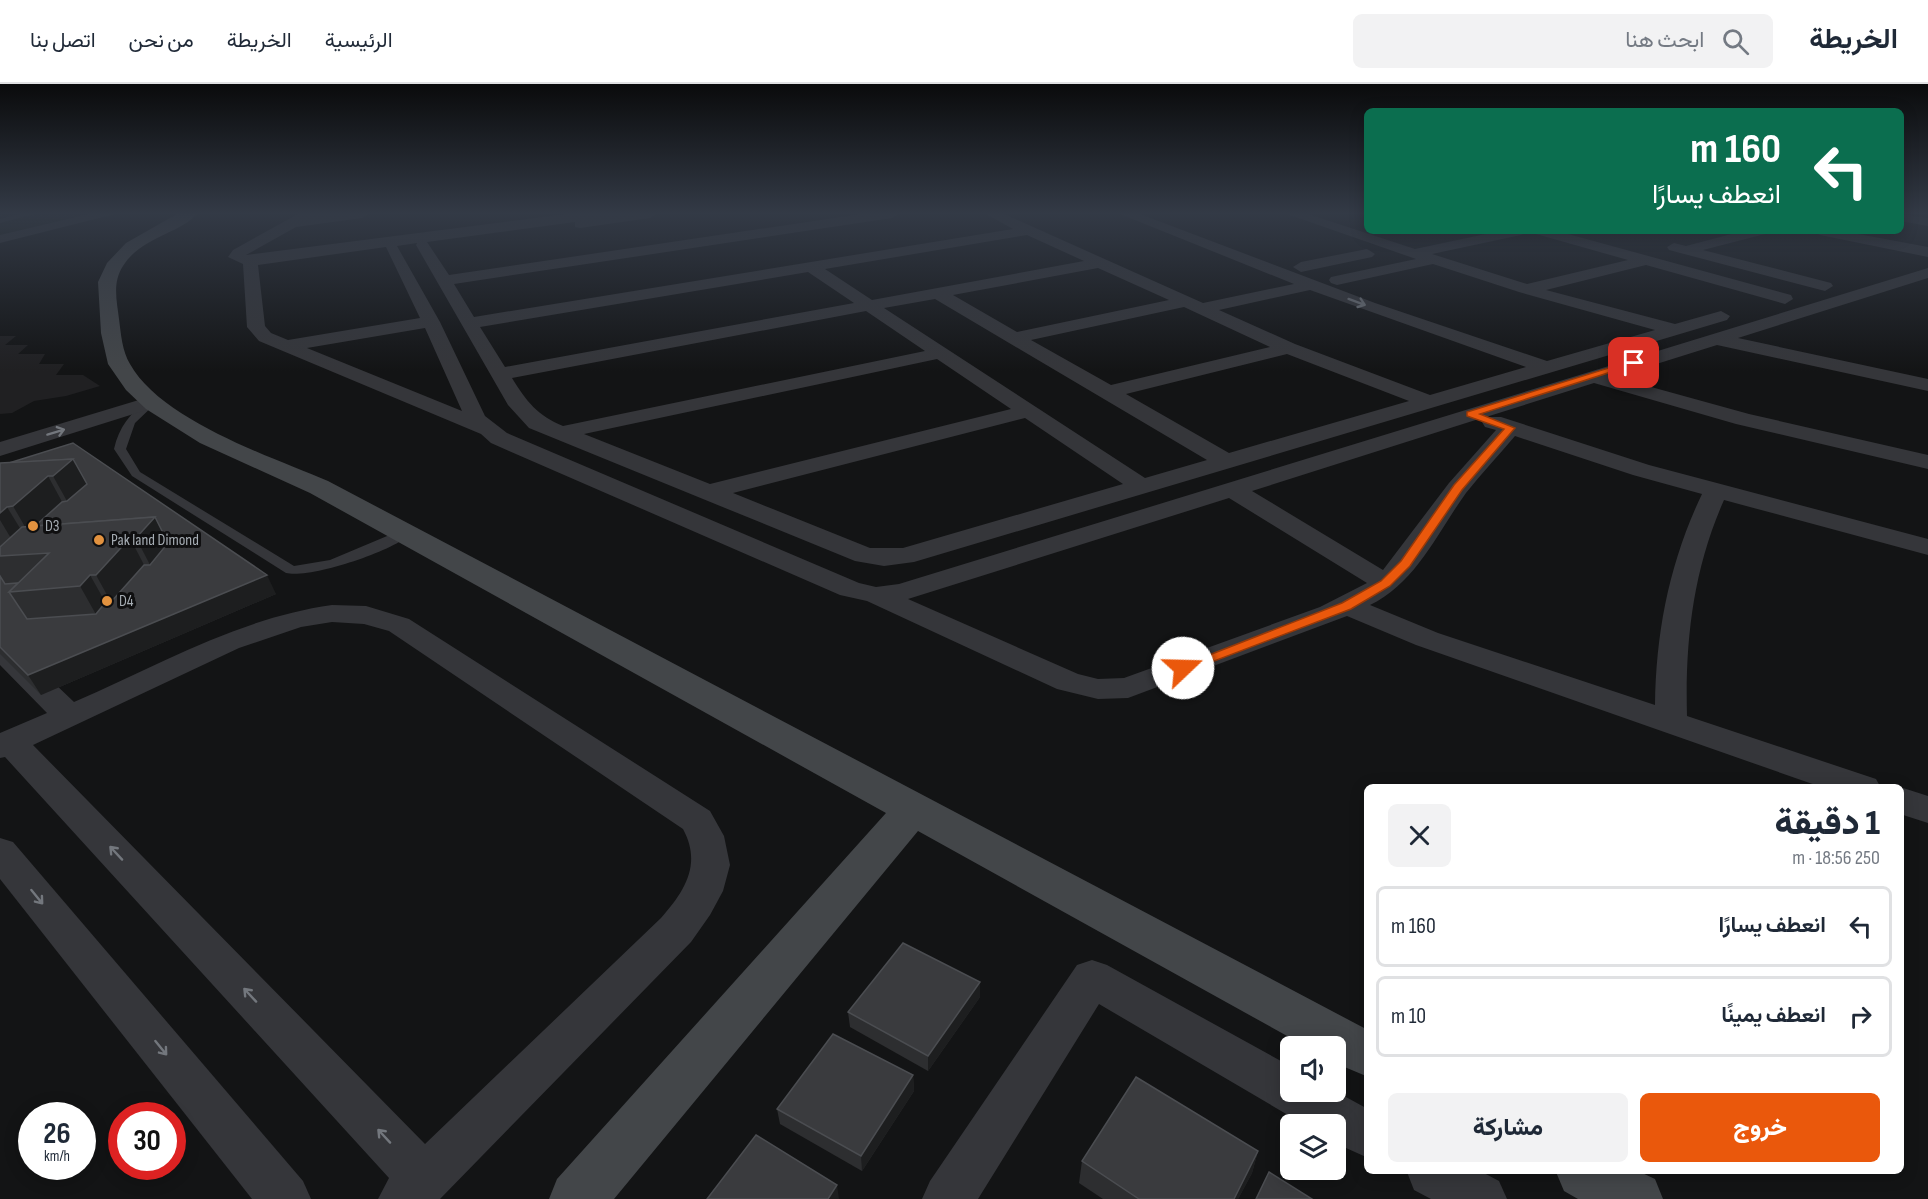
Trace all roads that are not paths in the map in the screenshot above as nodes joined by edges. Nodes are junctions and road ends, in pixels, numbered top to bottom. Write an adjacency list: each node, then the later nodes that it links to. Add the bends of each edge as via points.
1 (115, 266): 48 (street, via 107,289 115,352 127,376)
2 (250, 266): 38 (street, via 256,327 265,338)
3 (401, 266): 33 (street)
4 (435, 266): 23 (street)
5 (544, 266): 23 (street)
6 (817, 266): 17 (street)
7 (1083, 266): 28 (street)
8 (1106, 266): 29 (street)
9 (1261, 266): 19 (street)
10 (1306, 266): 18 (street)
11 (1404, 266): 22 (street)
12 (1452, 266): 27 (street)
13 (1622, 266): 27 (street)
14 (1668, 266): 30 (street)
15 (1748, 266): 25 (street)
16 (1887, 266): 25 (street)
17 (811, 267): 31 (street); 34 (street)
18 (1301, 267): 22 (street)
19 (1277, 272): 21 (street); 24 (street)
20 (1928, 273): 37 (street)
21 (1244, 279)
22 (1337, 280): 41 (street)
23 (444, 281): 34 (street)
24 (1312, 285): 32 (street); 42 (street, one-way to 42)
25 (1825, 286): 30 (street)
26 (1201, 288): 29 (street)
27 (1525, 289): 35 (street)
28 (937, 293): 31 (street); 36 (street)
29 (1168, 295): 32 (street)
30 (1785, 299): 35 (street)
31 (870, 305): 40 (street); 44 (street)
32 (1193, 306): 36 (street); 39 (street)
33 (431, 322): 38 (street); 53 (street, via 470,409)
34 (470, 323): 44 (street)
35 (1673, 329): 41 (street)
36 (1014, 338): 47 (street)
37 (1716, 339): 43 (street); 46 (street)
38 (284, 346): 53 (street)
39 (1288, 348): 47 (street); 49 (street)
40 (940, 353): 50 (street); 55 (street)
41 (1569, 359): 42 (street)
42 (1545, 367): 49 (street)
43 (1614, 369): 45 (street); 56 (street, via 1760,409)
44 (501, 374): 55 (street, via 523,411)
45 (1591, 376): 51 (street); 59 (street, via 1744,419)
46 (1926, 383)
47 (1109, 392): 58 (street)
48 (144, 395): 54 (street); 57 (street, one-way to 48); 64 (street, via 184,423); 64 (lane, via 123,430 120,449 136,474 291,570 340,563)
49 (1427, 401): 58 (street)
50 (1029, 411): 60 (street); 63 (street)
51 (1470, 414): 52 (street); 61 (street)
52 (1510, 428): 62 (street); 66 (street, via 1458,488 1405,564)
53 (486, 429): 67 (street, via 850,590)
54 (0, 430)
55 (559, 433): 63 (street)
56 (1928, 447)
57 (0, 449)
58 (1226, 461): 60 (street)
59 (1928, 462)
60 (1141, 486): 63 (street, via 905,556 884,558 864,555)
61 (1230, 488): 66 (street); 67 (street, via 902,592)
62 (1716, 491): 65 (street); 71 (street, via 1689,550 1680,585 1670,660)
63 (709, 492)
64 (404, 534): 75 (street)
65 (1928, 547)
66 (1386, 583): 68 (street)
67 (876, 595): 68 (street, via 1068,682 1113,690 1142,684)
68 (1347, 606): 71 (street, via 1427,639)
69 (0, 648): 70 (street)
70 (70, 717): 72 (street); 84 (street, via 276,624 306,616 360,613 399,625 698,820 709,838 712,859 708,883 696,906)
71 (1671, 722): 73 (street)
72 (5, 744): 84 (street, one-way to 72)
73 (1851, 784)
74 (1904, 801): 76 (street)
75 (912, 810): 78 (street); 86 (street)
76 (1928, 810)
77 (0, 852): 85 (street, one-way to 85)
78 (1364, 1053)
79 (1280, 1085): 87 (street, via 1092,978)
80 (1310, 1102): 81 (street)
81 (1364, 1133)
82 (1436, 1174): 88 (street)
83 (1588, 1174): 89 (street)
84 (414, 1189)
85 (285, 1199)
86 (577, 1199)
87 (948, 1199)
88 (1481, 1199)
89 (1635, 1199)

